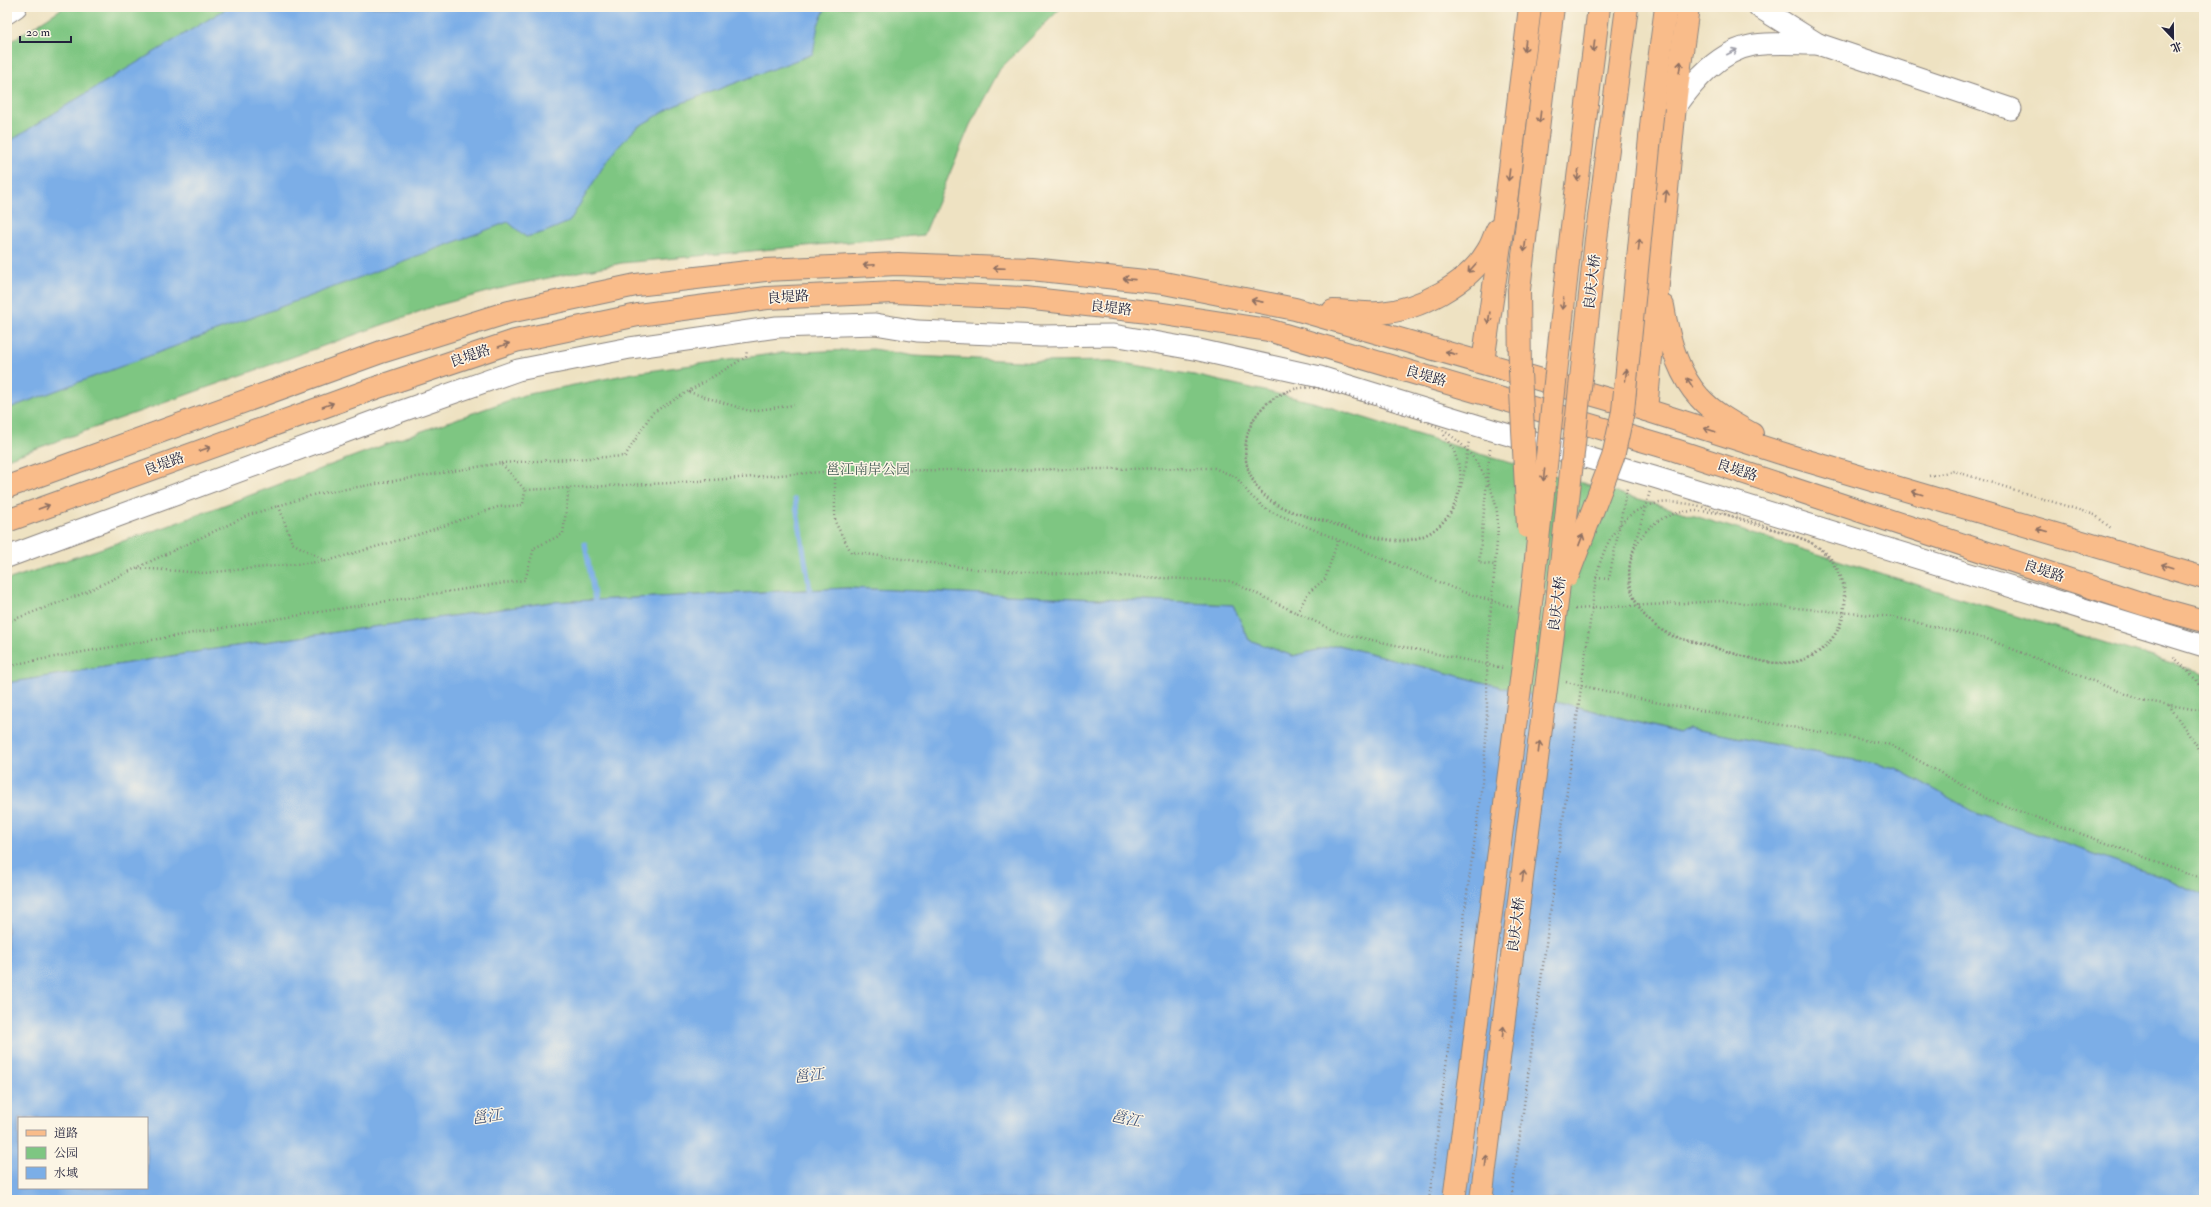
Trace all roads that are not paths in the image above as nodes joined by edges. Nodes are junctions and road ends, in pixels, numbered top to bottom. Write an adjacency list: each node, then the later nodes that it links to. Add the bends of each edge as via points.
1 (16, 7): 9 (street)
2 (1530, 7): 13 (main road, one-way to 13)
3 (1553, 7): 25 (main road, one-way to 25, bridge, via 1519,290)
4 (1599, 7): 25 (main road, 良庆大桥, one-way to 25, bridge)
5 (1626, 7): 26 (main road, 良庆大桥, bridge, via 1596,239)
6 (1666, 7): 26 (main road, one-way to 6, bridge, via 1613,457 1623,411 1653,107)
7 (1688, 7): 11 (main road, one-way to 7)
8 (1759, 7): 10 (street)
9 (7, 13)
10 (1818, 44): 11 (street, one-way to 10, via 1689,87 1714,63 1733,51 1754,45); 12 (street)
11 (1675, 108): 14 (main road, one-way to 11)
12 (2011, 109)
13 (1505, 210): 15 (main road, one-way to 15, via 1488,250 1468,273 1445,292 1400,310 1379,313); 16 (main road, one-way to 16)
14 (1658, 277): 17 (main road); 19 (main road, one-way to 14, via 1728,420 1699,397 1682,370 1667,334)
15 (1295, 309): 16 (main road, 良堤路, one-way to 15); 18 (main road, 良堤路, one-way to 18, via 1164,283 1030,269 898,264 758,271 636,284 509,312 381,352)
16 (1483, 362): 17 (main road, 良堤路)
17 (1646, 410): 19 (main road, 良堤路, one-way to 17)
18 (139, 440): 20 (main road); 21 (main road, 良堤路)
19 (1787, 455): 24 (main road, 良堤路, one-way to 19)
20 (150, 469): 22 (main road, 良堤路, one-way to 20); 27 (main road, 良堤路, one-way to 27, via 515,341 638,315 768,298 895,292 1024,298 1157,313 1268,330 1675,450 2146,605)
21 (7, 488)
22 (7, 521)
23 (7, 557): 28 (street, via 518,370 630,348 777,327 875,324 917,331 1041,336 1113,335 1199,350 1320,377)
24 (2204, 578)
25 (1523, 601): 29 (main road, 良庆大桥, bridge)
26 (1562, 605): 30 (main road, 良庆大桥, one-way to 26, bridge)
27 (2204, 621)
28 (2204, 646)
29 (1454, 1200)
30 (1481, 1200)

